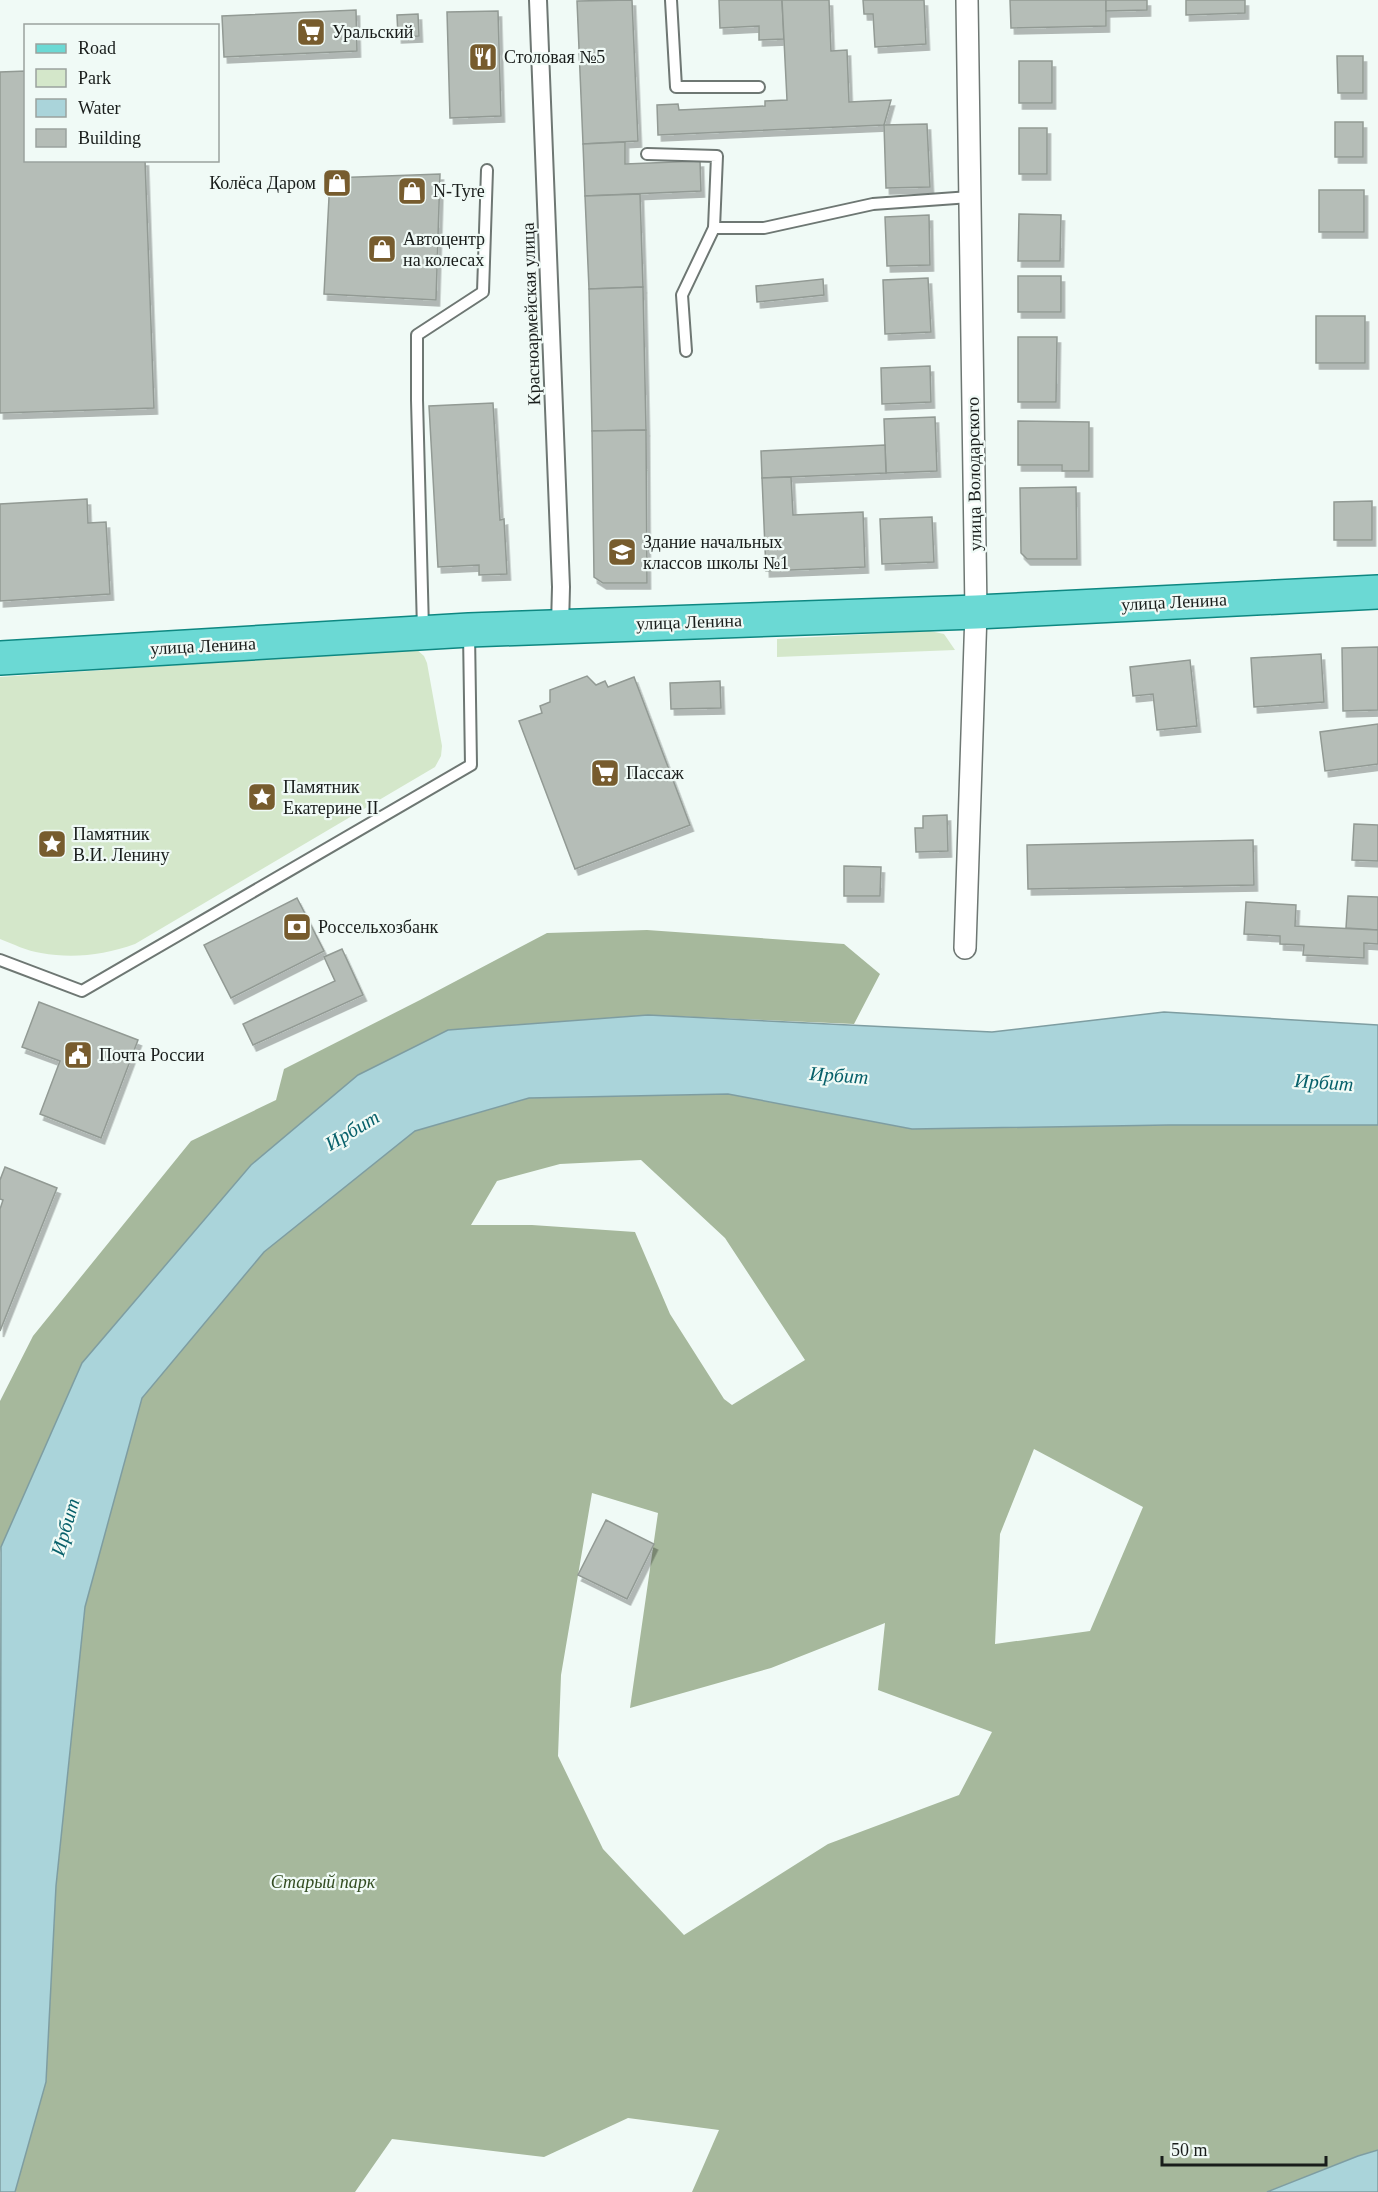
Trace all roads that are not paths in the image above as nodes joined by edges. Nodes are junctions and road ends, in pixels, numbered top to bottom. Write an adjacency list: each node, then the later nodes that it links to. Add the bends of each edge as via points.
1 (538, 0): 12 (street, Красноармейская улица)
2 (671, 0): 4 (lane, via 676,87)
3 (967, 0): 7 (street, улица Володарского)
4 (759, 87)
5 (647, 154): 8 (lane, via 717,156)
6 (487, 170): 14 (lane, via 483,292 417,335)
7 (970, 197): 8 (lane, via 873,204 765,228); 11 (street, улица Володарского)
8 (714, 228): 9 (lane, via 682,295)
9 (686, 351)
10 (1378, 592): 11 (main road, улица Ленина)
11 (976, 612): 12 (main road, улица Ленина); 16 (street, улица Володарского)
12 (560, 626): 13 (main road, улица Ленина)
13 (469, 630): 14 (main road, улица Ленина); 17 (lane, via 471,765 82,991)
14 (423, 633): 15 (main road, улица Ленина)
15 (0, 658)
16 (965, 948)
17 (0, 960)

